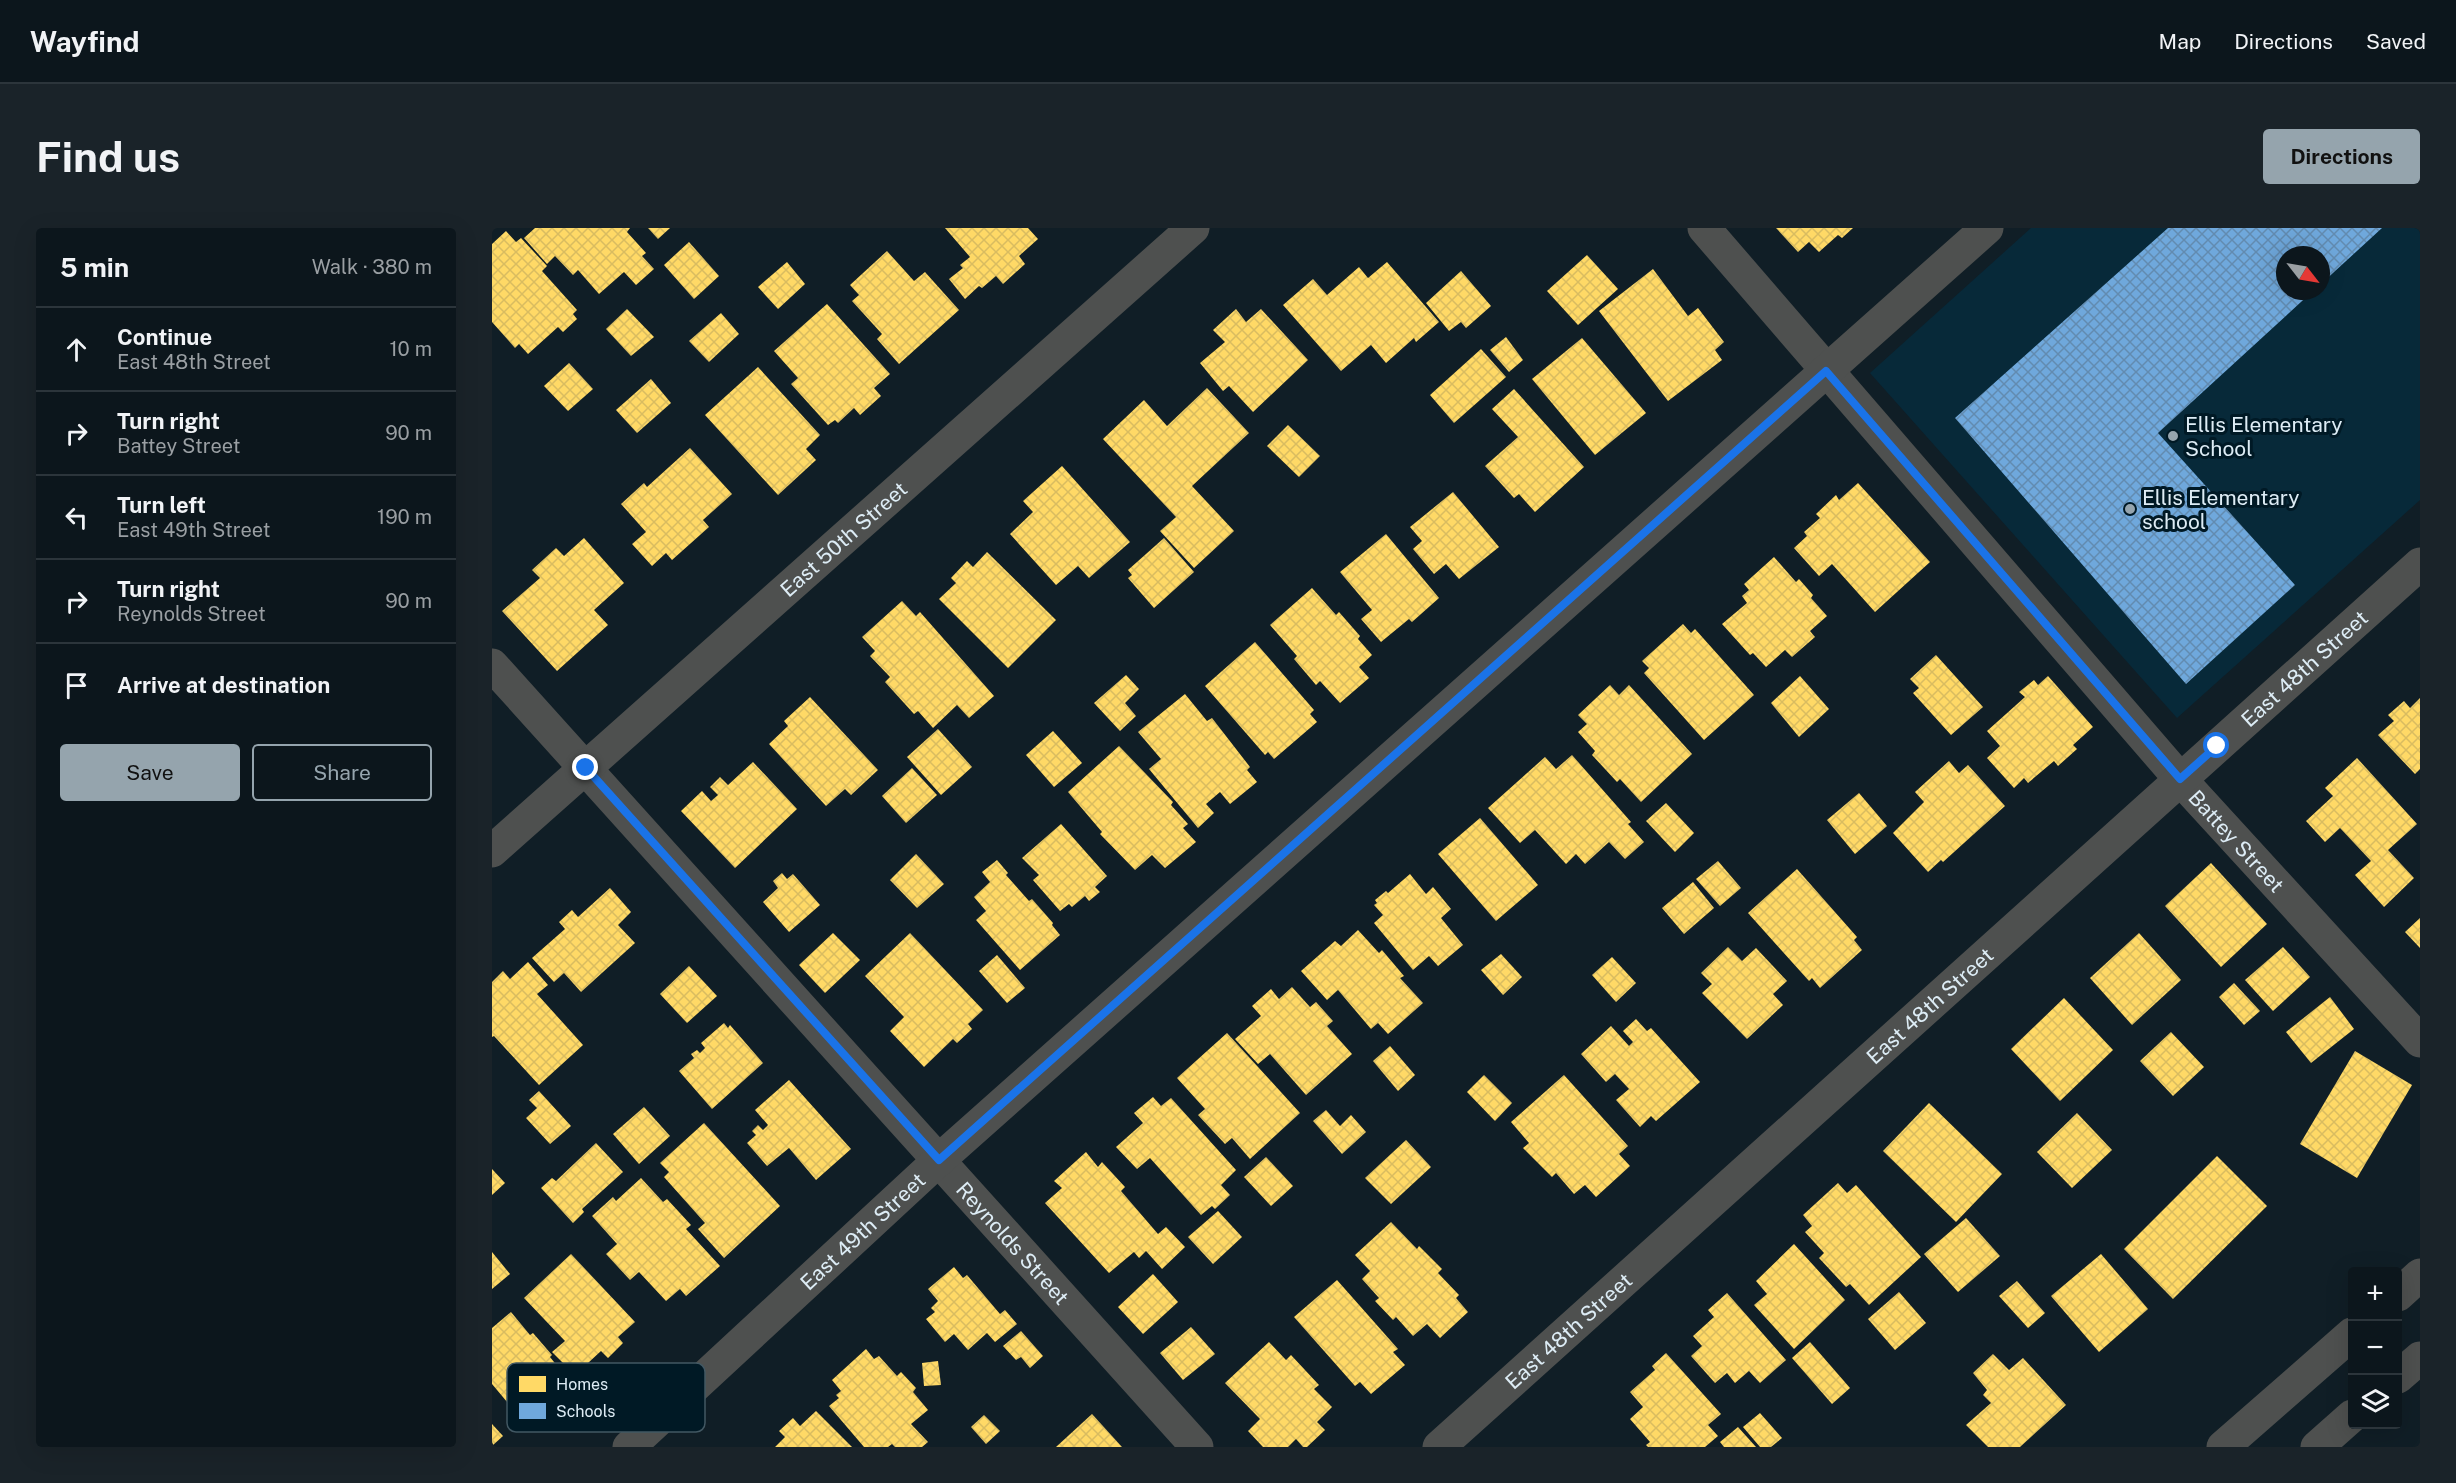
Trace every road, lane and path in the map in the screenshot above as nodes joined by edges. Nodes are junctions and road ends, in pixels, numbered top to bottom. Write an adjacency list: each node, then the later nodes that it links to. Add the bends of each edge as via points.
1 (1193, 228): 7 (street, East 50th Street)
2 (1704, 228): 4 (street, Battey Street)
3 (1987, 228): 4 (street, East 49th Street)
4 (1826, 371): 8 (street, Battey Street); 11 (street, East 49th Street)
5 (2420, 564): 8 (street, East 48th Street)
6 (492, 665): 7 (street, Reynolds Street)
7 (586, 768): 9 (street, East 50th Street); 11 (street, Reynolds Street)
8 (2180, 779): 10 (street, Battey Street); 22 (street, East 48th Street)
9 (492, 851)
10 (2420, 1041)
11 (939, 1160): 17 (street, East 49th Street); 21 (street, Reynolds Street)
12 (2420, 1275): 13 (street)
13 (2402, 1291)
14 (2348, 1338): 23 (street)
15 (2420, 1358): 16 (street)
16 (2399, 1375)
17 (705, 1377)
18 (2348, 1420): 24 (street)
19 (645, 1432): 20 (street, East 49th Street)
20 (629, 1447)
21 (1197, 1447)
22 (1439, 1447)
23 (2223, 1447)
24 (2318, 1447)

